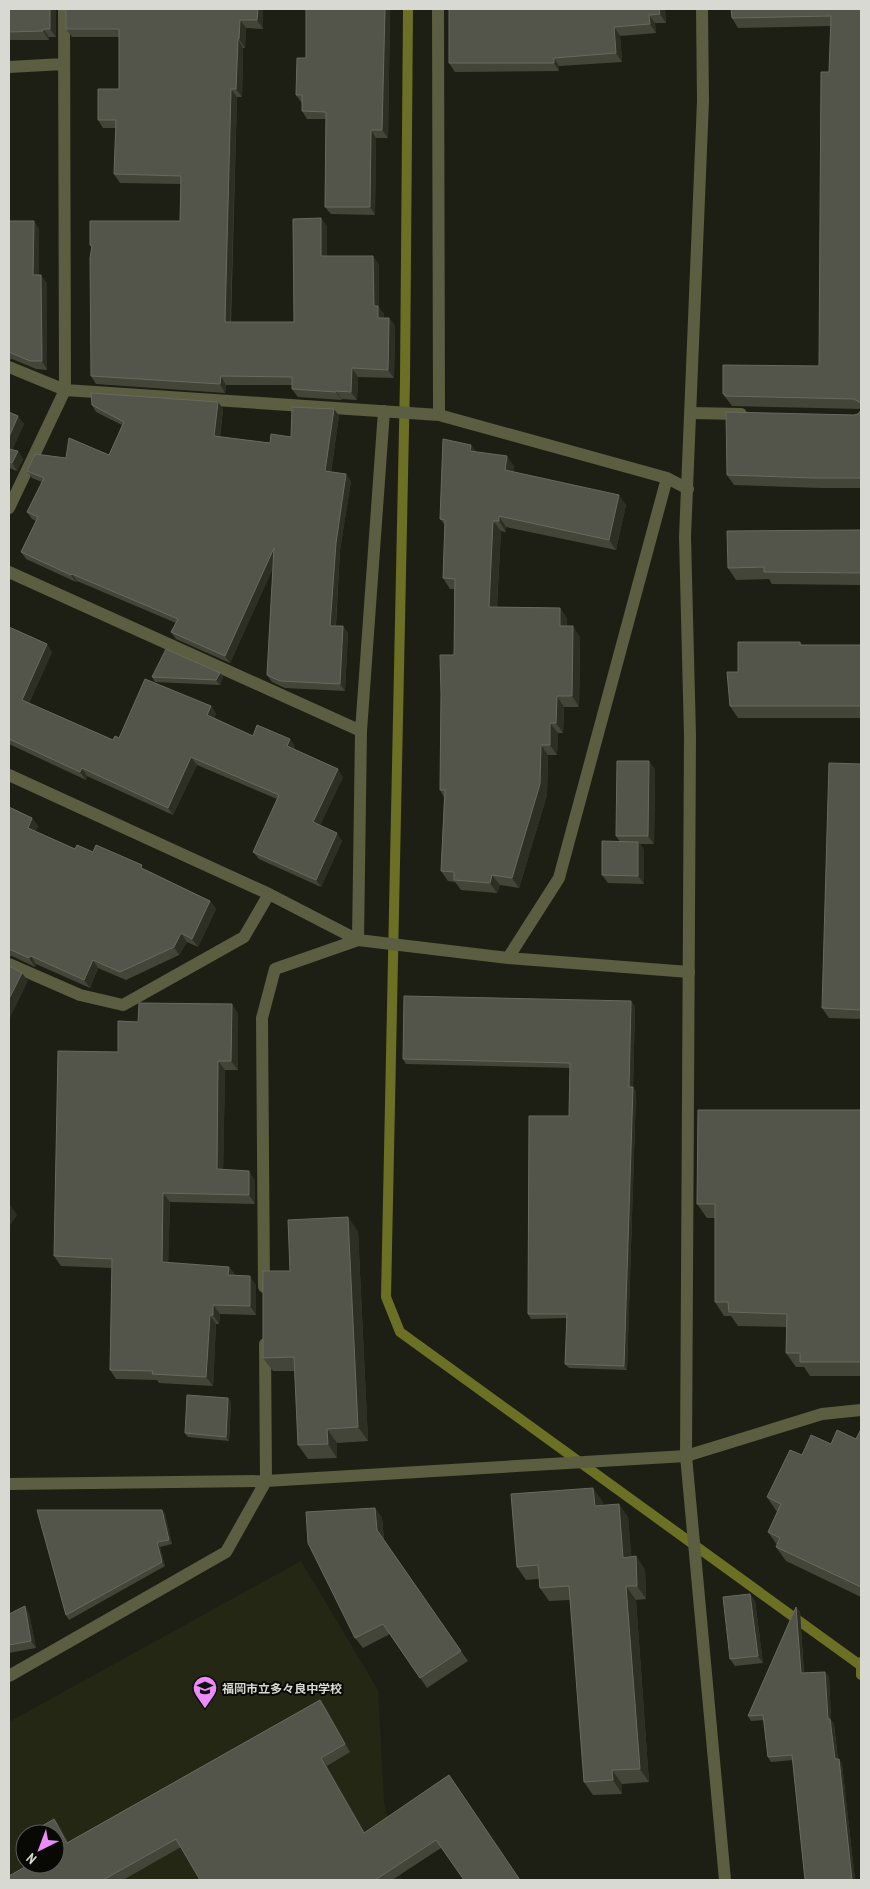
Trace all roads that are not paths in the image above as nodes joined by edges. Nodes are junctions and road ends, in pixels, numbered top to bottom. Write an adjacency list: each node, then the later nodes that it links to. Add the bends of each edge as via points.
1 (64, 9): 4 (street)
2 (438, 9): 11 (street)
3 (702, 9): 9 (street, via 704,101)
4 (63, 64): 5 (street); 7 (street)
5 (9, 67)
6 (9, 367): 7 (street)
7 (65, 390): 8 (street); 14 (street)
8 (384, 411): 11 (street); 16 (street)
9 (691, 413): 10 (street); 13 (street)
10 (757, 414)
11 (440, 415): 12 (street)
12 (667, 478): 13 (street); 20 (street, via 559,878)
13 (688, 489): 22 (street, via 685,537 690,736)
14 (9, 508)
15 (9, 572): 16 (street)
16 (361, 731): 19 (street)
17 (9, 775): 18 (street)
18 (269, 894): 19 (street); 21 (street, via 244,937 123,1005 80,995)
19 (358, 940): 20 (street); 23 (street, via 275,969 266,1002 262,1018)
20 (508, 958): 22 (street)
21 (9, 964)
22 (689, 972): 26 (street)
23 (264, 1304)
24 (265, 1334): 27 (street)
25 (861, 1410): 26 (street, via 822,1414)
26 (686, 1456): 27 (street); 30 (street)
27 (266, 1481): 28 (street); 29 (street, via 226,1552)
28 (9, 1484)
29 (9, 1676)
30 (725, 1880)

